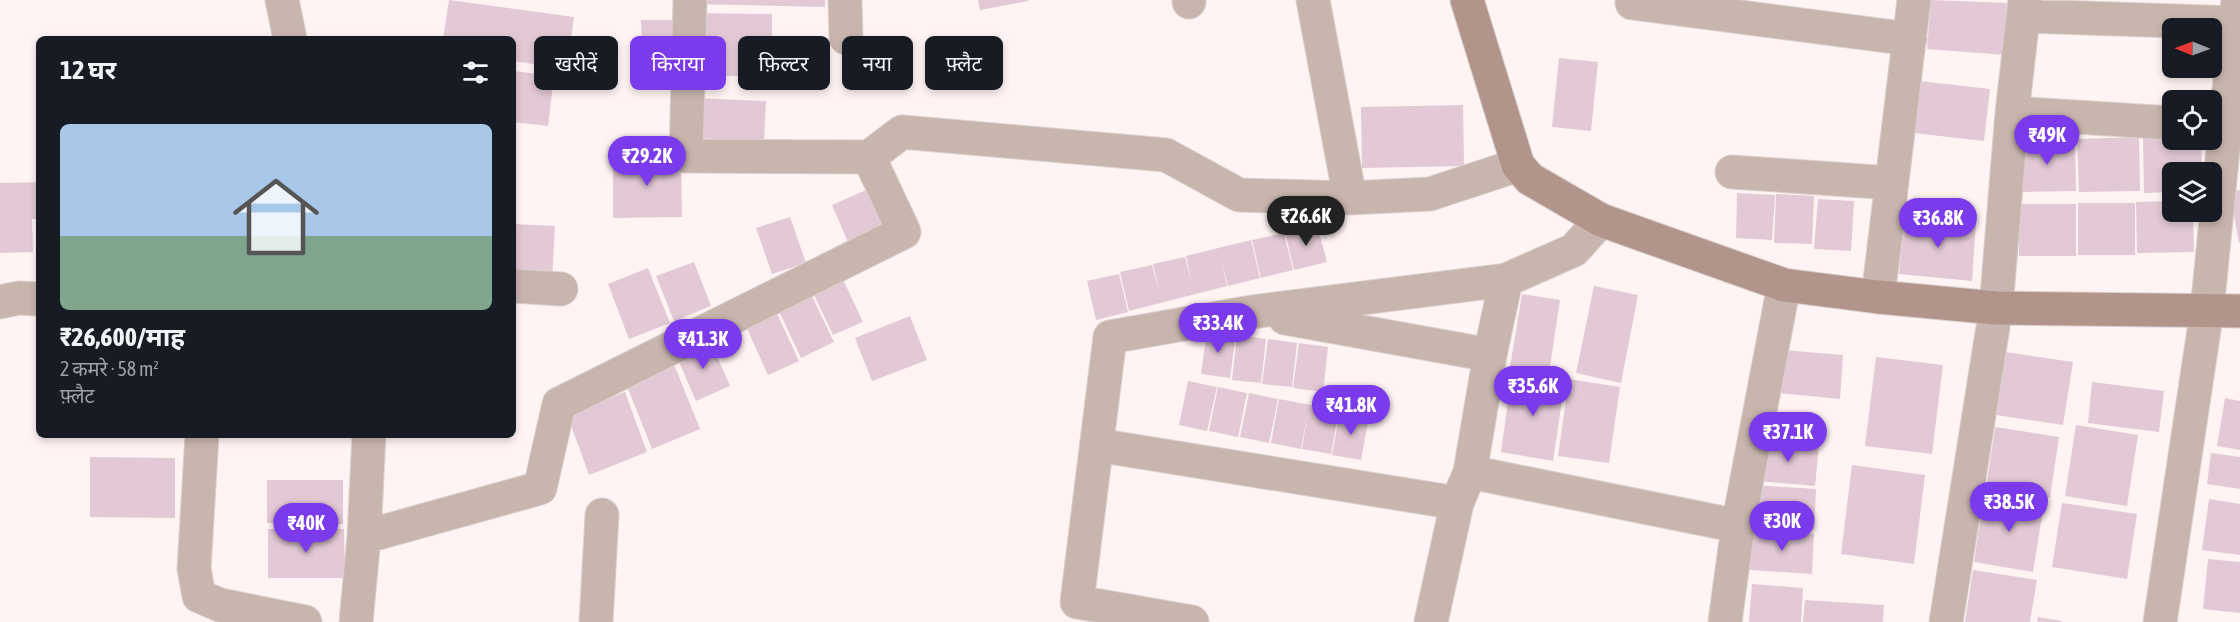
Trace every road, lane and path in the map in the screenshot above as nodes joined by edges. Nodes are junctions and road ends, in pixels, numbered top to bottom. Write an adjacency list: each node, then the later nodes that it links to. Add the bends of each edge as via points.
1 (282, 0): 10 (street)
2 (690, 0): 18 (street, via 686,156)
3 (844, 0): 11 (street)
4 (1313, 0): 22 (street)
5 (1467, 0): 19 (street)
6 (1914, 0): 12 (street)
7 (1632, 3): 12 (street)
8 (2024, 8): 9 (street); 15 (street)
9 (2237, 11): 13 (street)
10 (289, 36)
11 (846, 36)
12 (1910, 39): 21 (street)
13 (2236, 59): 14 (street)
14 (2222, 111)
15 (2012, 113): 16 (street); 31 (street)
16 (2162, 122)
17 (2217, 150): 32 (street)
18 (869, 157): 22 (street, via 902,132 1166,155 1239,195); 43 (street, via 904,232 559,404 540,489)
19 (1518, 165): 22 (street, via 1430,194); 23 (street, via 1530,179)
20 (1732, 172): 21 (street)
21 (1892, 183): 28 (street)
22 (1350, 198)
23 (1601, 220): 24 (street, via 1574,250); 25 (street)
24 (1506, 280): 34 (street); 35 (street)
25 (1784, 285): 28 (street); 42 (street)
26 (516, 286): 27 (street)
27 (561, 290)
28 (1878, 297): 31 (street)
29 (36, 299): 30 (street)
30 (0, 302)
31 (1996, 308): 32 (street); 50 (street)
32 (2207, 310): 33 (street); 51 (street)
33 (2240, 310)
34 (1252, 312): 35 (street); 38 (street, via 1110,337)
35 (1490, 355): 39 (street)
36 (202, 438): 44 (street, via 194,569 199,596 219,605)
37 (369, 438): 43 (street)
38 (1097, 445): 40 (street); 47 (street, via 1077,602)
39 (1470, 472): 40 (street); 42 (street)
40 (1458, 503): 48 (street)
41 (602, 515): 46 (street)
42 (1738, 526): 49 (street)
43 (364, 537): 45 (street)
44 (305, 622)
45 (356, 622)
46 (596, 622)
47 (1192, 622)
48 (1431, 622)
49 (1725, 622)
50 (1946, 622)
51 (2160, 622)

